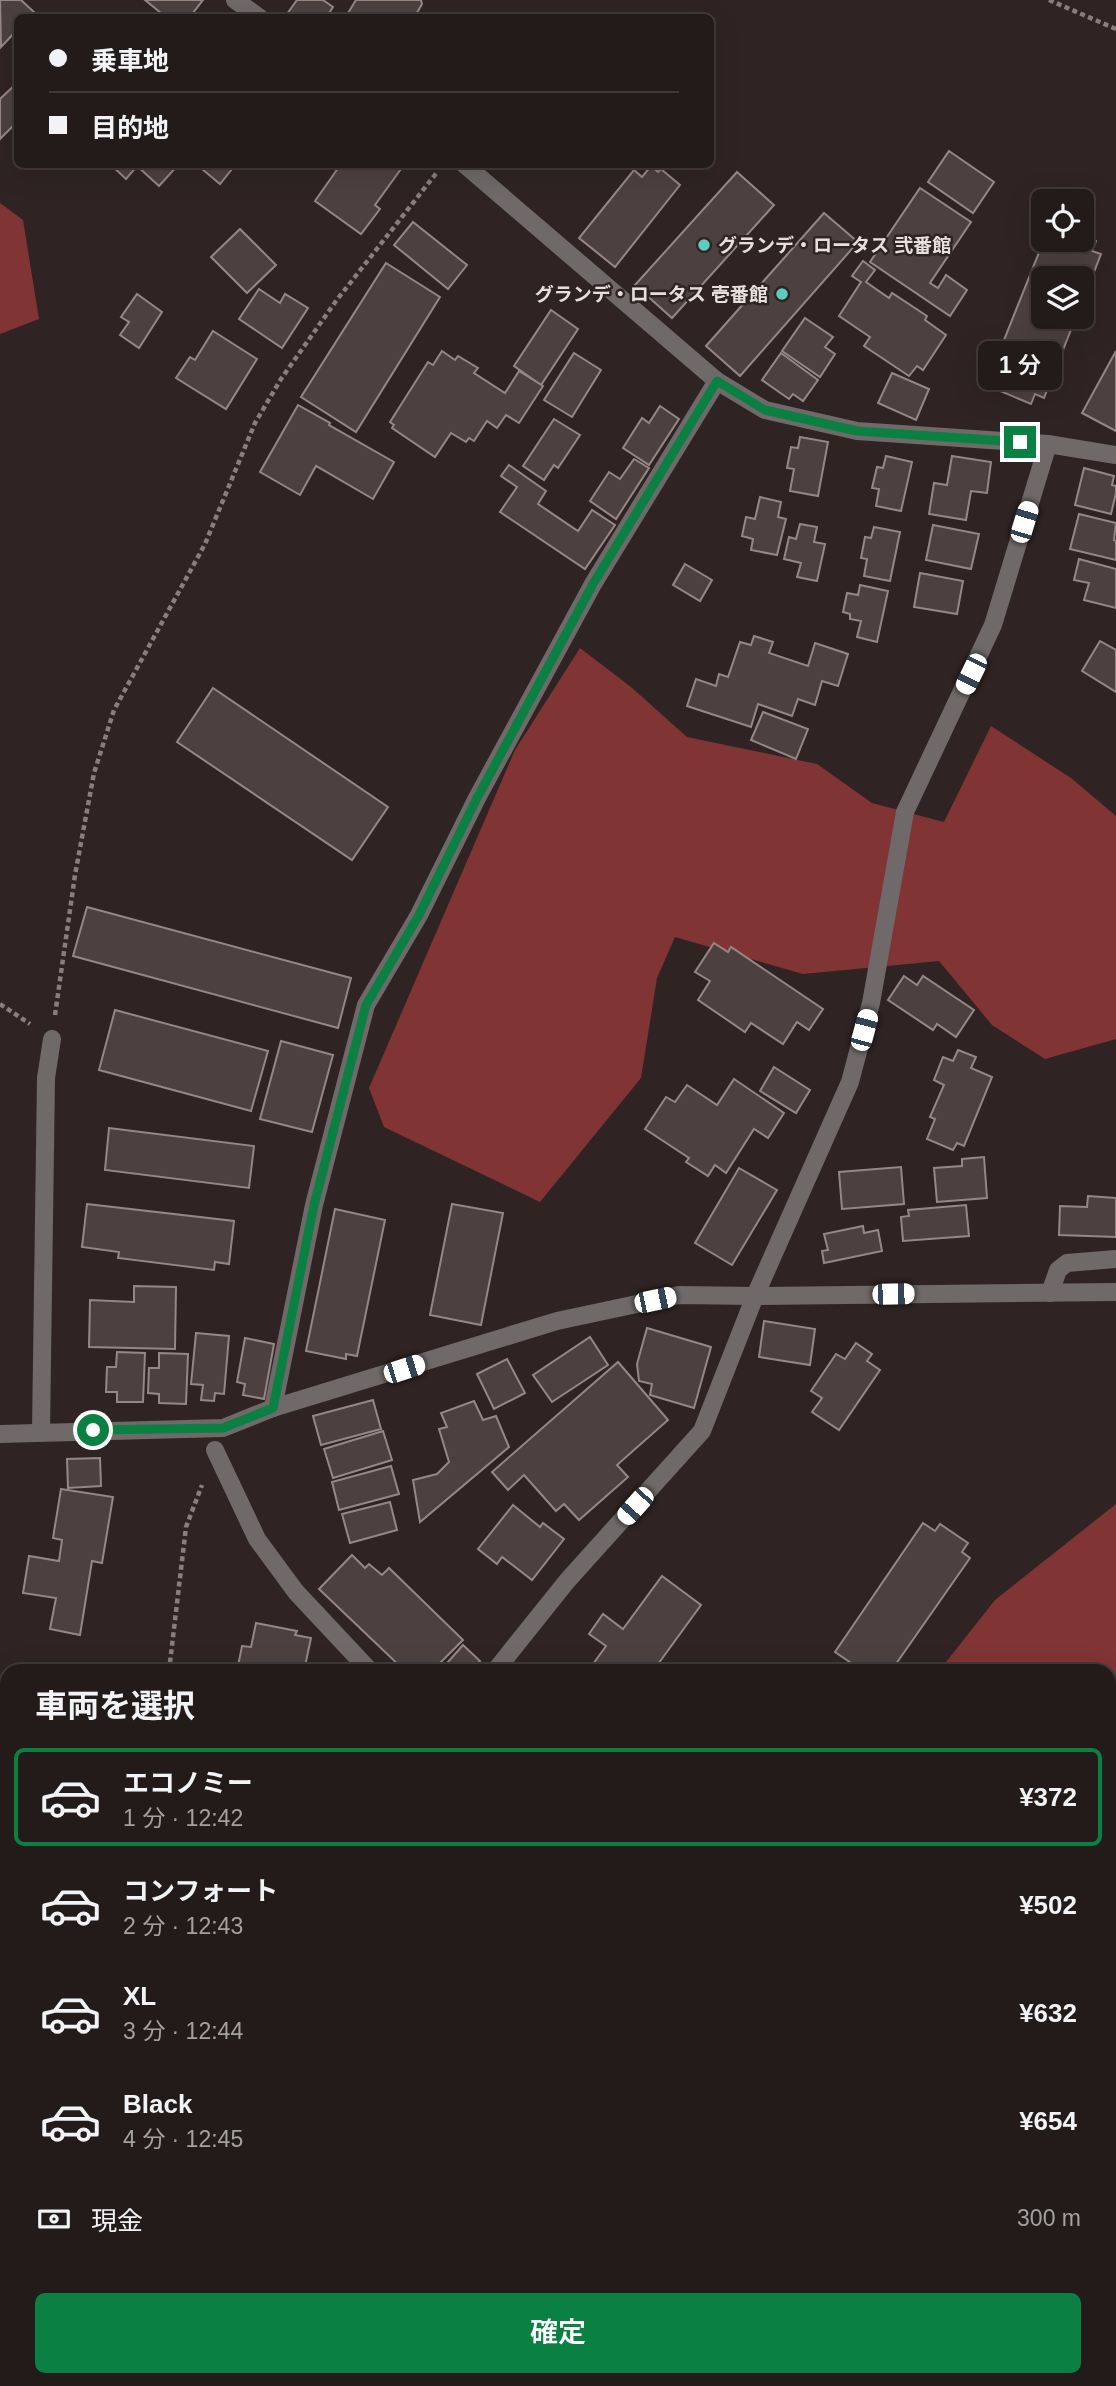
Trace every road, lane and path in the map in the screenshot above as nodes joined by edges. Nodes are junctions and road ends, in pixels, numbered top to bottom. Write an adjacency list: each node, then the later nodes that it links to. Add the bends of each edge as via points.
1 (235, 0): 3 (street)
2 (1049, 0): 4 (path)
3 (254, 14)
4 (1116, 29)
5 (439, 168): 11 (path, via 281,379 256,423 205,544 114,710 94,773)
6 (469, 168): 7 (street)
7 (717, 381): 8 (street, via 765,410 857,431); 16 (street, via 593,584 419,915 366,1005 314,1205)
8 (1048, 444): 9 (street); 15 (street, via 993,625 905,812 871,1003 850,1083)
9 (1116, 455)
10 (0, 1004): 11 (path)
11 (52, 1039): 17 (street, via 47,1078)
12 (1116, 1259): 14 (street, via 1066,1264 1058,1270)
13 (1116, 1292): 14 (street)
14 (1051, 1293): 15 (street)
15 (755, 1296): 16 (street, via 679,1295 557,1321); 22 (street, via 702,1431)
16 (273, 1408): 17 (street, via 223,1428)
17 (41, 1431): 18 (street)
18 (0, 1434)
19 (215, 1451): 20 (path, via 186,1527); 21 (street, via 257,1539 296,1592)
20 (170, 1664)
21 (363, 1664)
22 (501, 1664)

